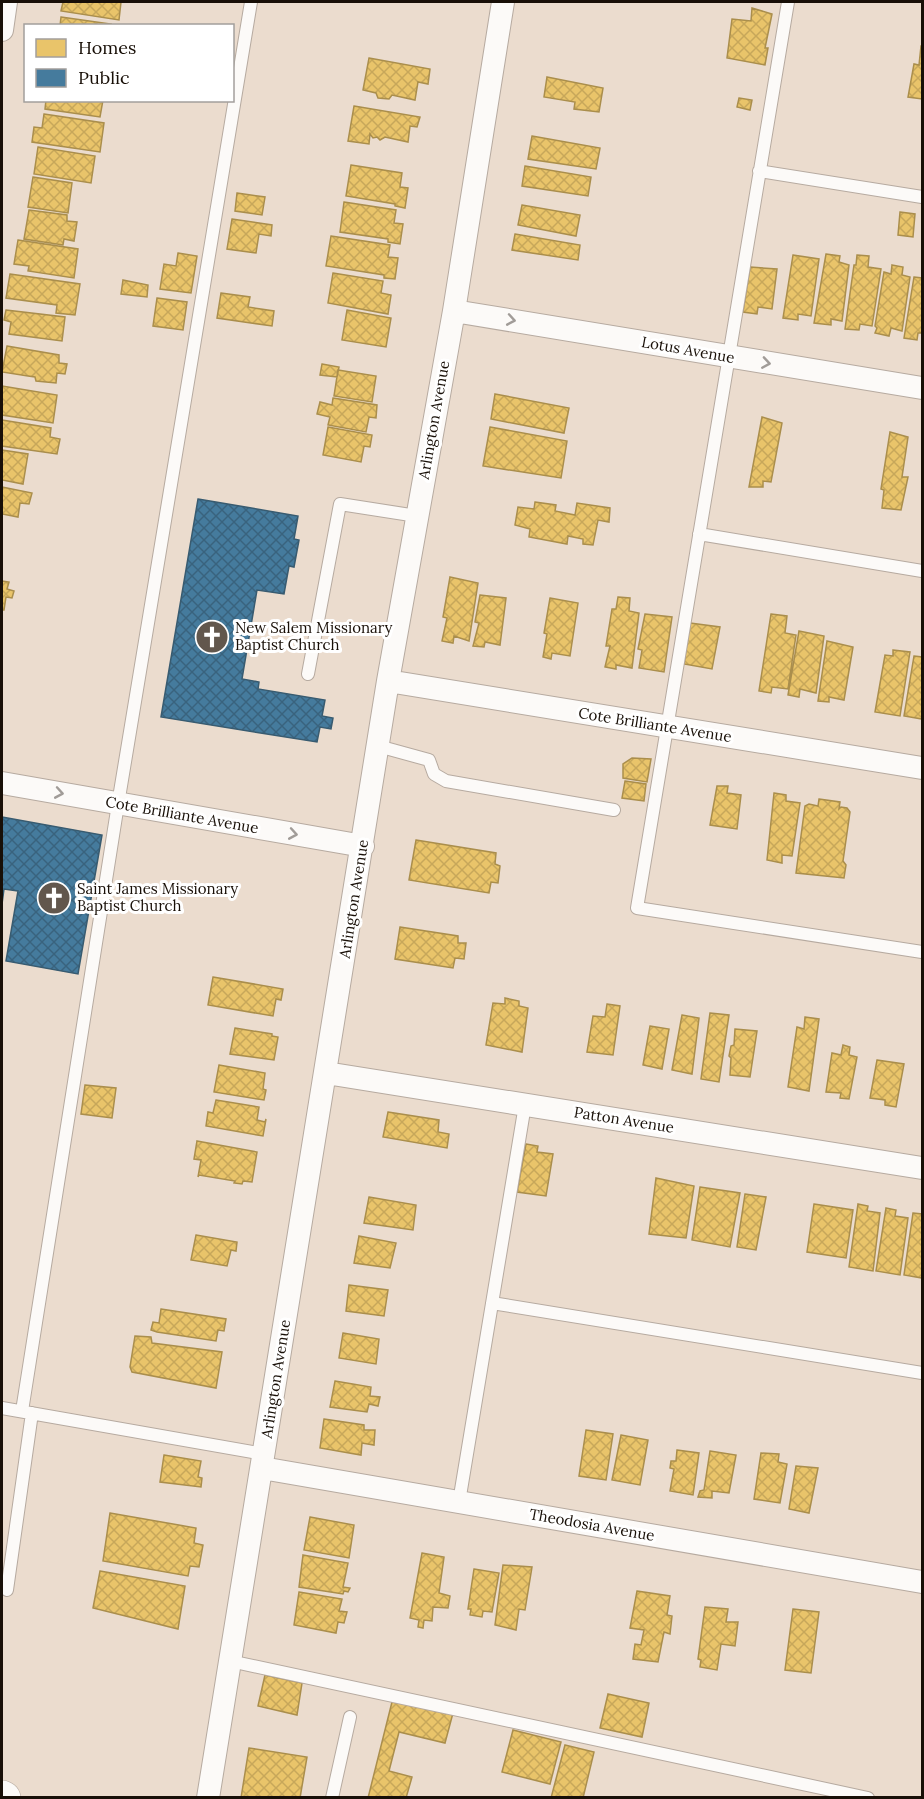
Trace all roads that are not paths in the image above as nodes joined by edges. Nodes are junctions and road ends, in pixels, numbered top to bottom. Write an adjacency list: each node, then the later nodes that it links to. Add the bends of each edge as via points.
1 (6, 2): 5 (street)
2 (251, 2): 20 (lane)
3 (503, 2): 8 (street, Arlington Avenue)
4 (788, 2): 6 (lane)
5 (2, 30)
6 (759, 171): 7 (lane); 9 (lane)
7 (922, 197)
8 (454, 311): 9 (street, Lotus Avenue, one-way to 9); 11 (street, Arlington Avenue)
9 (728, 357): 10 (street, Lotus Avenue, one-way to 10); 12 (lane)
10 (922, 388)
11 (417, 516): 14 (lane, via 340,504); 15 (street, Arlington Avenue)
12 (699, 534): 13 (lane); 16 (lane)
13 (922, 571)
14 (308, 674)
15 (388, 681): 16 (street, Cote Brilliante Avenue); 17 (street, Arlington Avenue)
16 (667, 726): 18 (street, Cote Brilliante Avenue); 23 (lane, via 637,908)
17 (378, 746): 21 (lane, via 429,760 434,774 446,782); 22 (street, Arlington Avenue)
18 (922, 768)
19 (2, 783): 20 (street, Cote Brilliante Avenue, one-way to 20)
20 (118, 804): 22 (street, Cote Brilliante Avenue, one-way to 22); 30 (lane)
21 (614, 810)
22 (363, 846): 24 (street, Arlington Avenue)
23 (922, 952)
24 (326, 1073): 25 (street, Patton Avenue); 31 (street, Arlington Avenue)
25 (525, 1105): 26 (street, Patton Avenue); 27 (lane)
26 (922, 1168)
27 (492, 1303): 28 (lane); 32 (lane)
28 (922, 1373)
29 (2, 1408): 30 (lane)
30 (27, 1412): 31 (lane); 34 (lane)
31 (263, 1461): 32 (street, Theodosia Avenue); 35 (street, Arlington Avenue)
32 (459, 1502): 33 (street, Theodosia Avenue)
33 (922, 1582)
34 (7, 1590)
35 (230, 1661): 37 (street, Arlington Avenue); 39 (lane)
36 (351, 1717): 38 (lane)
37 (208, 1797)
38 (332, 1797)
39 (868, 1797)

